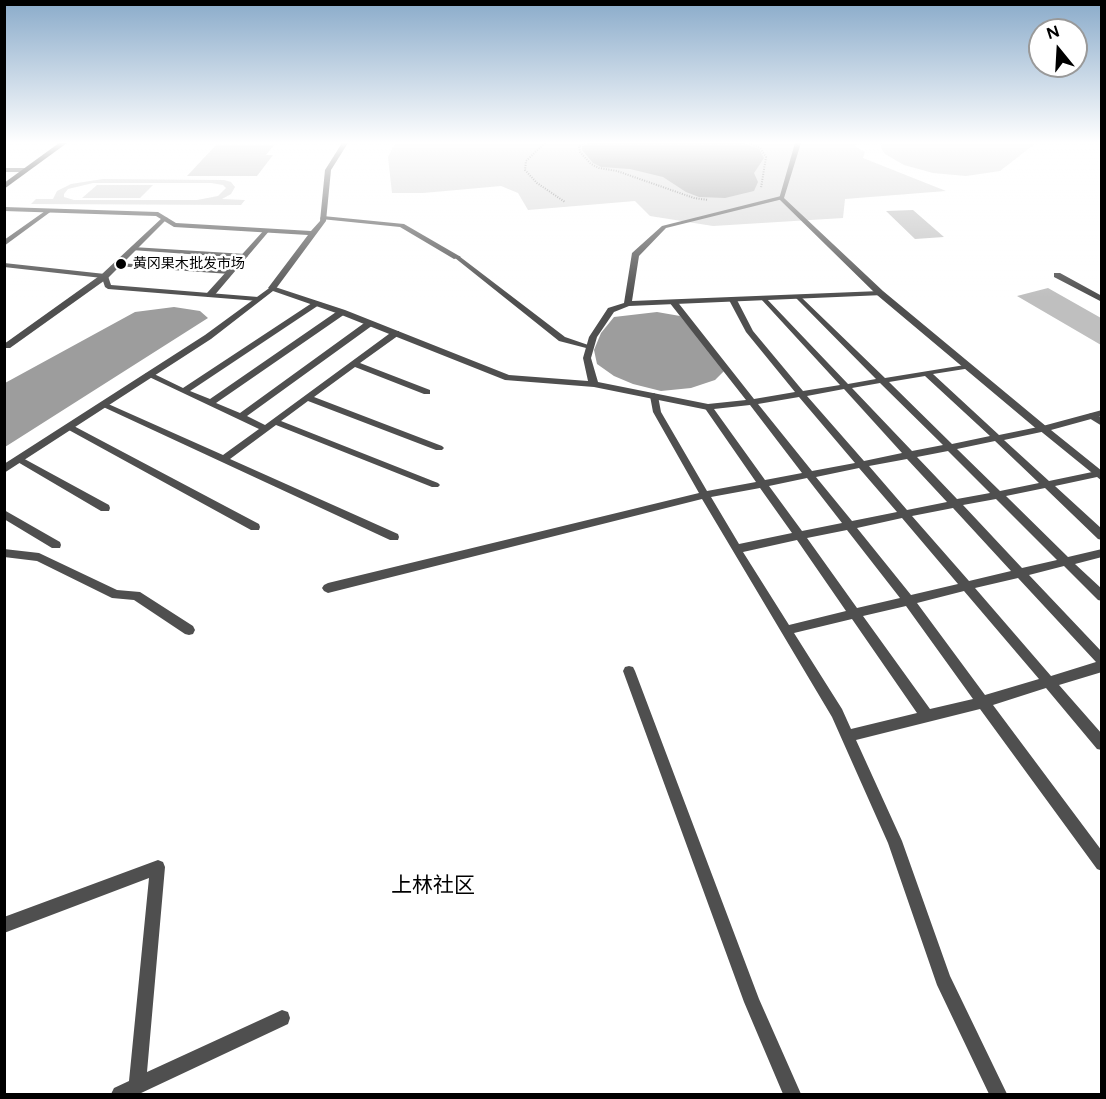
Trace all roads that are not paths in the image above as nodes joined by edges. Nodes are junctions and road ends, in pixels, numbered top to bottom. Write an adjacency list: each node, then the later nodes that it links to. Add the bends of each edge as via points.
1 (325, 194): 7 (street)
2 (782, 194): 3 (street)
3 (781, 198): 20 (street); 29 (street, via 664,227 635,255)
4 (4, 210): 5 (street)
5 (50, 210): 6 (street, via 158,214); 10 (street)
6 (165, 218): 8 (street, via 174,225); 11 (street)
7 (323, 218): 9 (street); 13 (street, via 402,225)
8 (267, 230): 9 (street); 12 (street)
9 (313, 233): 19 (street)
10 (4, 244)
11 (133, 249): 12 (lane); 15 (street)
12 (245, 256): 16 (street)
13 (457, 257): 34 (lane, via 562,339)
14 (4, 265): 18 (lane)
15 (117, 265): 16 (lane); 18 (street)
16 (230, 272): 21 (street)
17 (1057, 275): 26 (street)
18 (105, 276): 21 (lane, via 108,287); 33 (street)
19 (272, 288): 23 (street); 28 (street)
20 (880, 293): 22 (street); 36 (street)
21 (210, 295): 23 (lane)
22 (798, 297): 24 (street); 39 (lane)
23 (258, 298): 38 (street, via 208,337)
24 (763, 298): 25 (street); 41 (lane)
25 (732, 300): 27 (street); 44 (lane, via 750,332)
26 (1101, 300)
27 (673, 302): 29 (street); 47 (lane)
28 (318, 303): 30 (street); 42 (lane)
29 (628, 304): 34 (street, via 611,310)
30 (342, 312): 31 (street); 48 (lane)
31 (370, 323): 32 (street); 52 (lane)
32 (396, 333): 35 (lane); 40 (street, via 508,378)
33 (8, 346)
34 (590, 347): 40 (street, via 587,358)
35 (355, 364): 43 (lane); 46 (lane)
36 (968, 366): 37 (lane); 57 (street)
37 (927, 373): 39 (lane); 58 (lane)
38 (149, 375): 42 (lane); 49 (street)
39 (882, 380): 41 (lane); 59 (lane)
40 (594, 384): 45 (street)
41 (845, 387): 44 (lane); 61 (lane)
42 (184, 391): 48 (lane)
43 (427, 392)
44 (801, 394): 47 (lane); 64 (lane)
45 (654, 396): 50 (street); 72 (lane, via 657,412)
46 (307, 398): 53 (lane); 60 (lane)
47 (754, 402): 50 (lane); 66 (lane)
48 (210, 403): 52 (lane)
49 (103, 405): 55 (street); 63 (lane)
50 (708, 407): 68 (lane)
51 (1097, 414): 54 (lane); 57 (street)
52 (240, 417): 56 (lane)
53 (275, 422): 56 (lane); 70 (lane)
54 (1101, 423)
55 (70, 427): 62 (street); 78 (lane)
56 (265, 429): 63 (lane)
57 (1043, 429): 58 (lane); 67 (street)
58 (996, 438): 59 (lane); 69 (lane)
59 (950, 447): 61 (lane); 71 (lane)
60 (439, 448)
61 (908, 455): 64 (lane); 73 (lane)
62 (20, 459): 65 (street); 74 (lane)
63 (224, 459): 80 (lane)
64 (862, 464): 66 (lane); 75 (lane)
65 (4, 469)
66 (810, 474): 68 (lane); 77 (lane)
67 (1099, 476): 69 (lane)
68 (764, 483): 72 (lane); 79 (lane)
69 (1045, 484): 71 (lane); 81 (lane)
70 (435, 485)
71 (997, 494): 73 (lane); 86 (lane)
72 (705, 495): 83 (lane); 89 (lane)
73 (952, 503): 75 (lane); 87 (lane)
74 (105, 508)
75 (904, 513): 77 (lane); 88 (lane)
76 (4, 514): 82 (lane)
77 (849, 525): 79 (lane); 91 (lane)
78 (255, 527)
79 (801, 535): 83 (lane); 92 (lane)
80 (394, 537)
81 (1101, 537)
82 (56, 544)
83 (736, 549): 94 (lane)
84 (4, 553): 93 (lane, via 39,557 116,595 136,595)
85 (1101, 553): 86 (lane)
86 (1066, 562): 87 (lane); 90 (lane)
87 (1018, 574): 88 (lane); 95 (lane)
88 (966, 586): 91 (lane); 97 (lane)
89 (328, 588)
90 (1101, 597)
91 (908, 600): 92 (lane); 98 (lane)
92 (855, 614): 94 (lane); 99 (lane)
93 (189, 630)
94 (787, 630): 100 (lane)
95 (1101, 663): 97 (lane)
96 (629, 671): 107 (lane, via 752,1002)
97 (1048, 682): 98 (lane); 101 (lane)
98 (982, 702): 99 (lane); 102 (lane)
99 (927, 716): 100 (lane)
100 (848, 736): 108 (lane, via 895,841 943,979)
101 (1101, 744)
102 (1101, 864)
103 (4, 924): 105 (lane, via 158,867)
104 (282, 1018): 105 (lane)
105 (137, 1086): 106 (lane)
106 (120, 1095)
107 (792, 1095)
108 (998, 1095)

